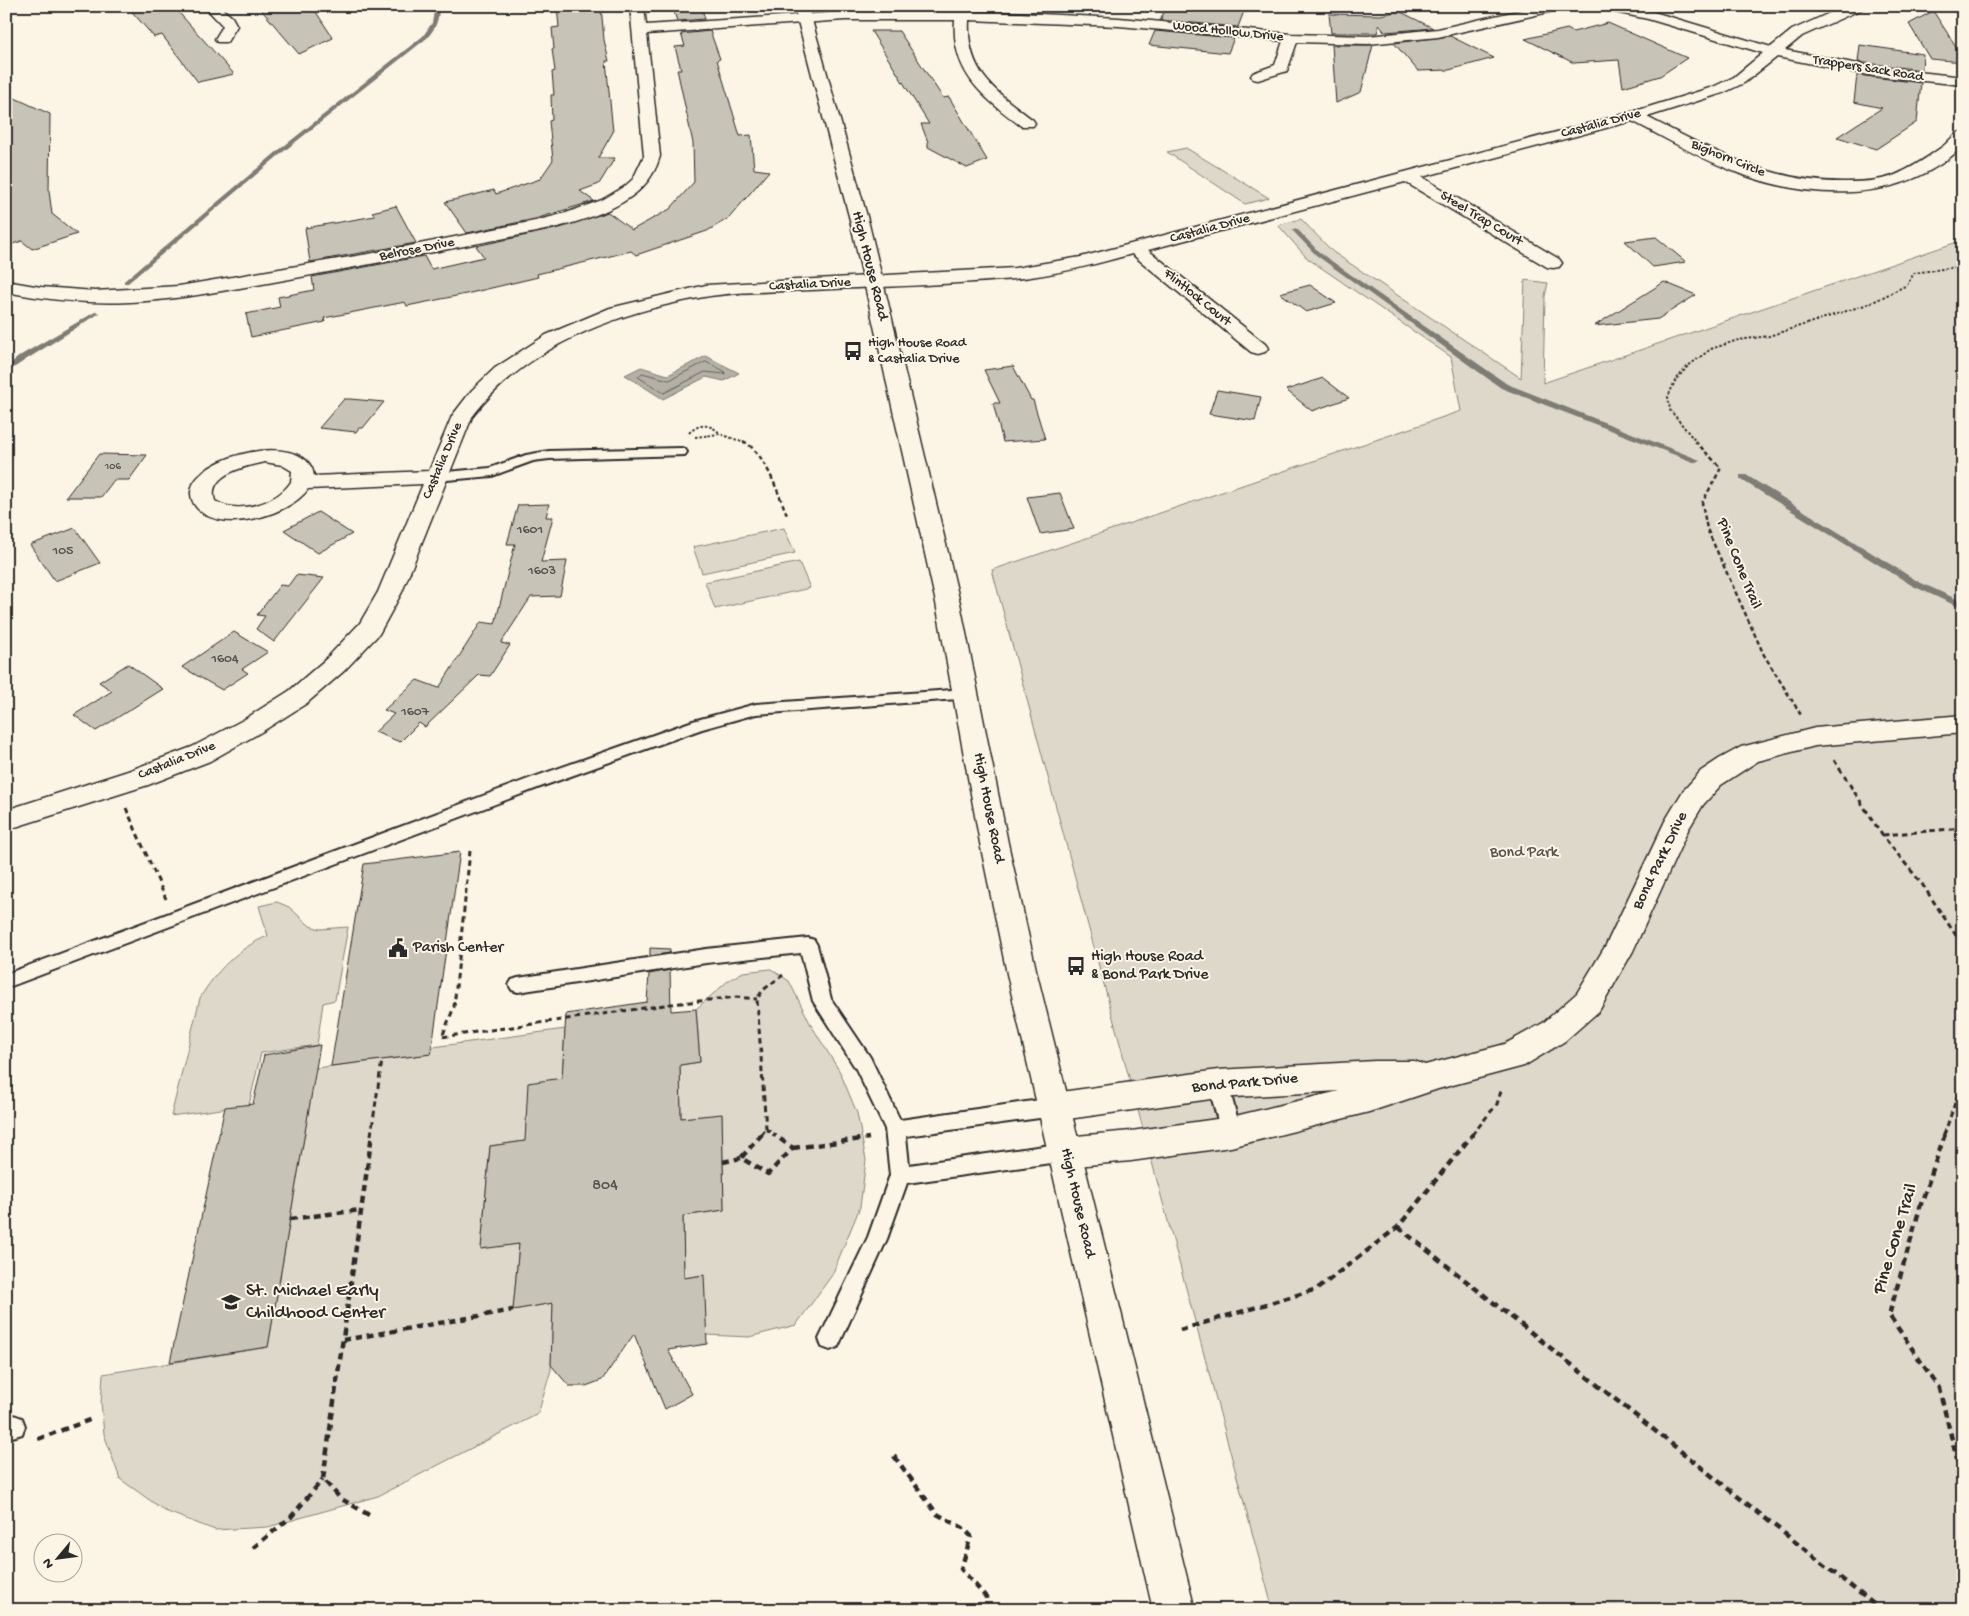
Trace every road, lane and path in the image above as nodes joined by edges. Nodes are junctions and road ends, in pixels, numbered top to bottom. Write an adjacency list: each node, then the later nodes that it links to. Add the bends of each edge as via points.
1 (210, 6): 12 (street, via 230,26)
2 (636, 6): 10 (street, Belrose Drive)
3 (1558, 6): 9 (street, Wood Hollow Drive)
4 (1605, 6): 13 (street)
5 (1857, 6): 13 (street, Castalia Drive, via 1797,34)
6 (1477, 10): 9 (street)
7 (802, 12): 8 (street, Wood Hollow Drive, via 845,16); 10 (street, Wood Hollow Drive); 24 (street, High House Road)
8 (962, 16): 11 (street, Wood Hollow Drive, via 1102,20); 18 (street, via 961,42 969,66 983,86)
9 (1497, 20): 11 (street, Wood Hollow Drive, via 1400,38 1340,41)
10 (639, 30): 25 (street, Belrose Drive, via 652,156 640,182 604,204 571,216 427,249 171,293 84,297)
11 (1291, 38): 14 (street, via 1282,68)
12 (222, 39)
13 (1775, 52): 15 (street, Trappers Sack Road, via 1868,71); 17 (street, Castalia Drive, via 1725,87)
14 (1258, 76)
15 (1957, 81): 16 (street)
16 (1963, 96)
17 (1634, 116): 19 (street, Bighorn Circle, via 1745,170 1787,181 1837,186 1896,180 1948,150); 20 (street, Castalia Drive)
18 (1027, 124)
19 (1963, 136)
20 (1408, 176): 21 (street, Castalia Drive); 22 (street, Steel Trap Court)
21 (1135, 248): 24 (street, Castalia Drive, via 1016,273); 26 (street, Flintlock Court)
22 (1553, 263)
23 (1963, 266): 35 (path, Pine Cone Trail, via 1914,273 1907,285 1872,303 1769,336 1738,340 1711,349 1688,366 1675,381 1668,397 1670,410 1721,468 1702,503 1707,529 1764,655)
24 (873, 281): 30 (street, Castalia Drive, via 706,291 618,312 553,339 502,372 480,394 462,416); 33 (street, High House Road, via 942,576)
25 (6, 286)
26 (1258, 348)
27 (720, 434): 28 (path); 28 (path, via 710,424 692,429); 32 (path, via 755,449)
28 (684, 439): 29 (path)
29 (681, 452): 30 (lane, via 548,455 492,472)
30 (436, 477): 31 (street); 37 (street, Castalia Drive, via 390,592 370,628 298,698 201,754 138,778)
31 (302, 483)
32 (788, 517)
33 (966, 694): 40 (lane, via 756,709 698,725 546,778); 50 (street, High House Road, via 994,843)
34 (1963, 724): 35 (street, Bond Park Drive)
35 (1815, 738): 39 (path, Pine Cone Trail, via 1842,770); 45 (street, Bond Park Drive, via 1750,754 1711,778 1693,798 1674,828 1618,952 1588,1002 1554,1032)
36 (122, 801): 40 (path)
37 (6, 820)
38 (1963, 828): 39 (path)
39 (1882, 835): 41 (path, Pine Cone Trail, via 1922,884)
40 (175, 918): 43 (lane)
41 (1963, 946)
42 (782, 975): 51 (path, via 757,999)
43 (6, 981)
44 (518, 985): 52 (lane, via 706,956 808,945 822,1000 863,1063)
45 (1513, 1056): 47 (street, Bond Park Drive); 62 (path, via 1497,1104)
46 (382, 1060): 60 (path)
47 (1438, 1075): 49 (street, Bond Park Drive, via 1376,1075); 53 (street, Bond Park Drive, via 1369,1098)
48 (1963, 1080): 71 (path, Pine Cone Trail, via 1921,1204 1889,1315 1938,1388)
49 (1218, 1084): 50 (street, Bond Park Drive); 53 (lane)
50 (1054, 1107): 52 (lane); 56 (street, High House Road)
51 (766, 1129): 55 (path); 57 (path)
52 (895, 1129): 59 (lane)
53 (1231, 1132): 56 (street, Bond Park Drive)
54 (869, 1138): 55 (path)
55 (793, 1148): 57 (path, via 768,1174)
56 (1065, 1152): 59 (lane); 75 (street, High House Road)
57 (741, 1158): 58 (path)
58 (723, 1162)
59 (900, 1175): 65 (lane, via 877,1239)
60 (361, 1210): 61 (path); 66 (path)
61 (290, 1219)
62 (1398, 1226): 64 (path, via 1317,1289); 76 (path)
63 (513, 1310): 66 (path)
64 (1180, 1330)
65 (830, 1339)
66 (343, 1340): 70 (path)
67 (92, 1419): 68 (path)
68 (30, 1442)
69 (894, 1456): 74 (path, via 937,1514 971,1536 961,1568 986,1597)
70 (323, 1479): 72 (path, via 340,1498); 73 (path, via 291,1517)
71 (1963, 1483)
72 (369, 1515)
73 (253, 1548)
74 (987, 1610)
75 (1174, 1610)
76 (1881, 1610)

